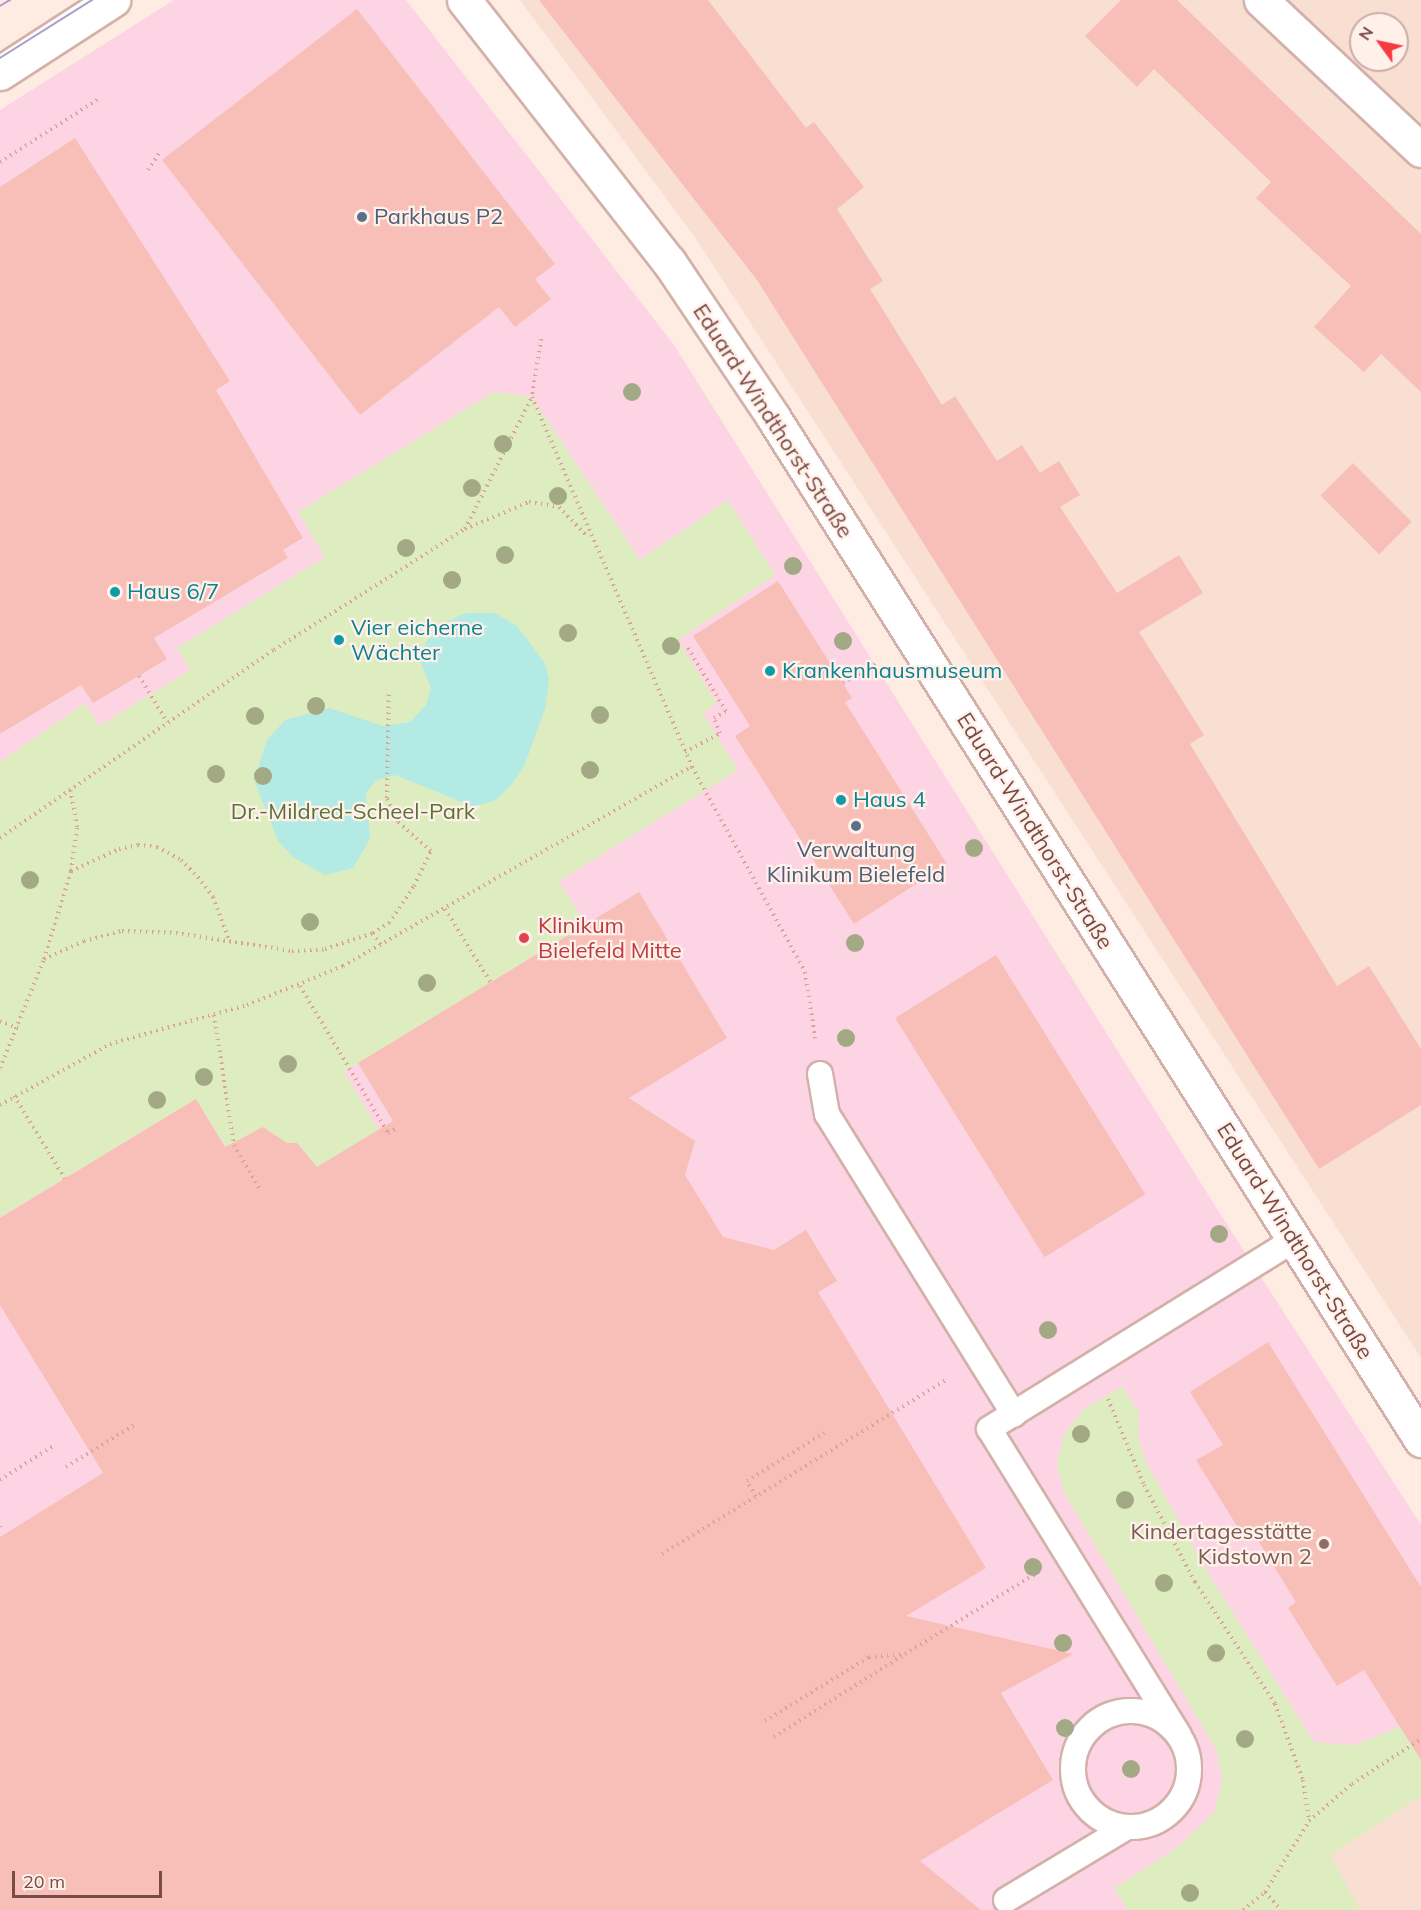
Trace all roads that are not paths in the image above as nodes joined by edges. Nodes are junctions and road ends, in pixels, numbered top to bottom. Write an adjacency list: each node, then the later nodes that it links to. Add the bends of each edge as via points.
1 (113, 0): 4 (street)
2 (464, 0): 7 (street, Eduard-Windthorst-Straße, via 682,281 773,417)
3 (1261, 0): 5 (street)
4 (0, 73)
5 (1421, 150)
6 (820, 1074): 8 (lane, via 827,1114)
7 (1294, 1240): 8 (lane); 9 (street, Eduard-Windthorst-Straße)
8 (1014, 1414): 10 (lane, via 989,1429)
9 (1421, 1440)
10 (1179, 1735): 11 (lane, via 1190,1769 1178,1804 1149,1825); 11 (lane, via 1164,1720 1146,1712 1125,1710 1106,1716 1089,1728 1078,1745 1073,1764 1074,1785 1083,1803 1096,1816)
11 (1127, 1827): 12 (lane)
12 (1006, 1900)

